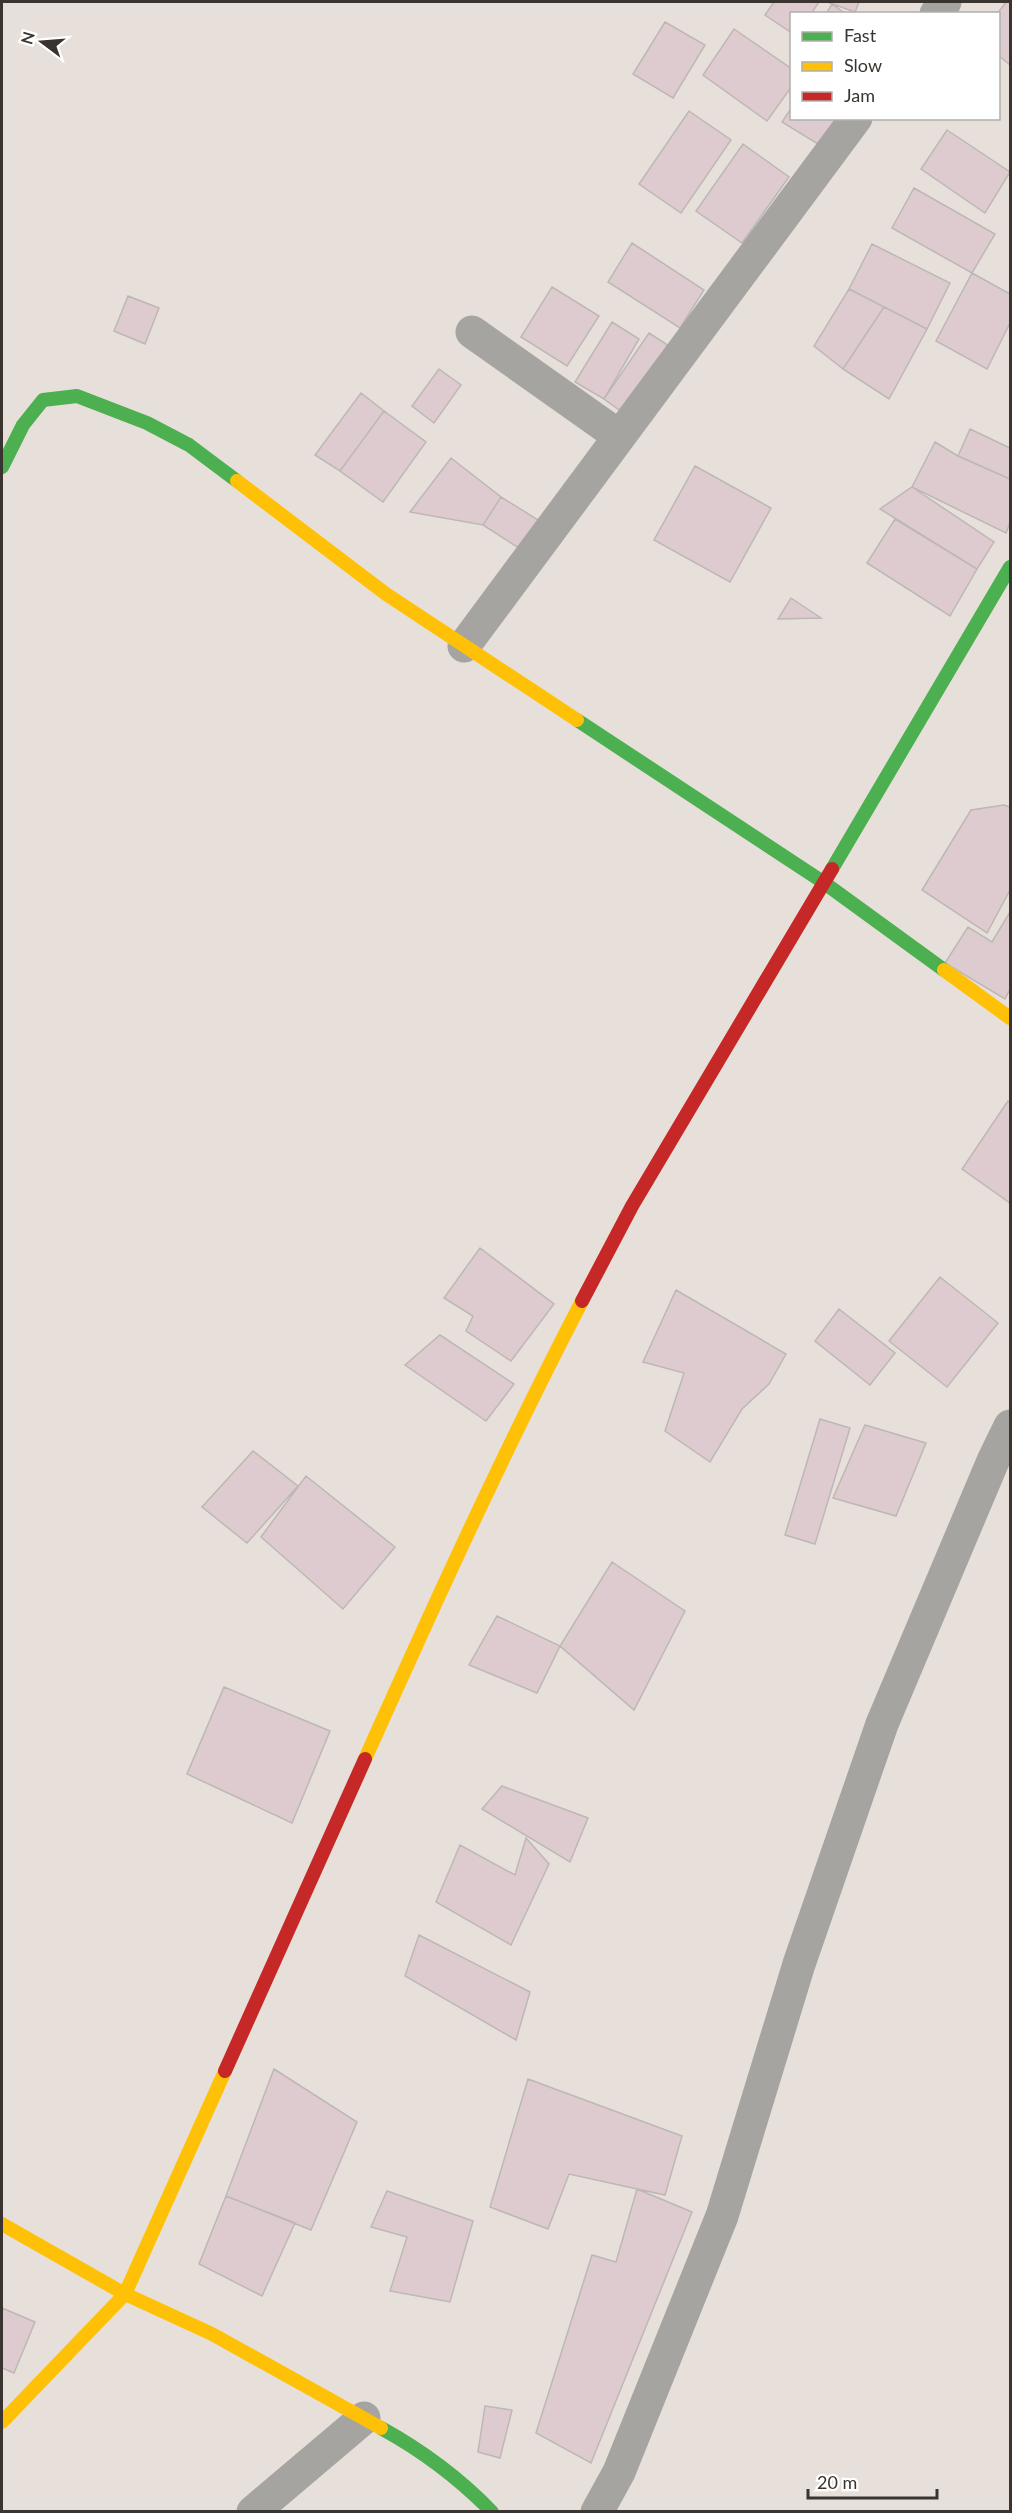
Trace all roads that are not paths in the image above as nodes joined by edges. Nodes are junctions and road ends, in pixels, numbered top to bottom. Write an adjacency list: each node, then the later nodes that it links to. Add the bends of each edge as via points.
1 (855, 120): 3 (street)
2 (472, 332): 3 (street)
3 (619, 436): 6 (street)
4 (2, 466): 6 (street, via 23,425 43,400 77,396 147,423 189,445 386,594)
5 (1011, 567): 7 (street)
6 (464, 646): 7 (street)
7 (824, 882): 8 (street); 11 (street, via 632,1206 540,1382 443,1586)
8 (1011, 1018)
9 (1011, 1426): 16 (street, via 882,1724 799,1964 722,2216 619,2472)
10 (2, 2224): 11 (street)
11 (125, 2294): 12 (street, via 213,2334); 13 (street)
12 (364, 2418): 14 (street); 15 (street, via 442,2467)
13 (2, 2422)
14 (253, 2511)
15 (492, 2511)
16 (597, 2511)

